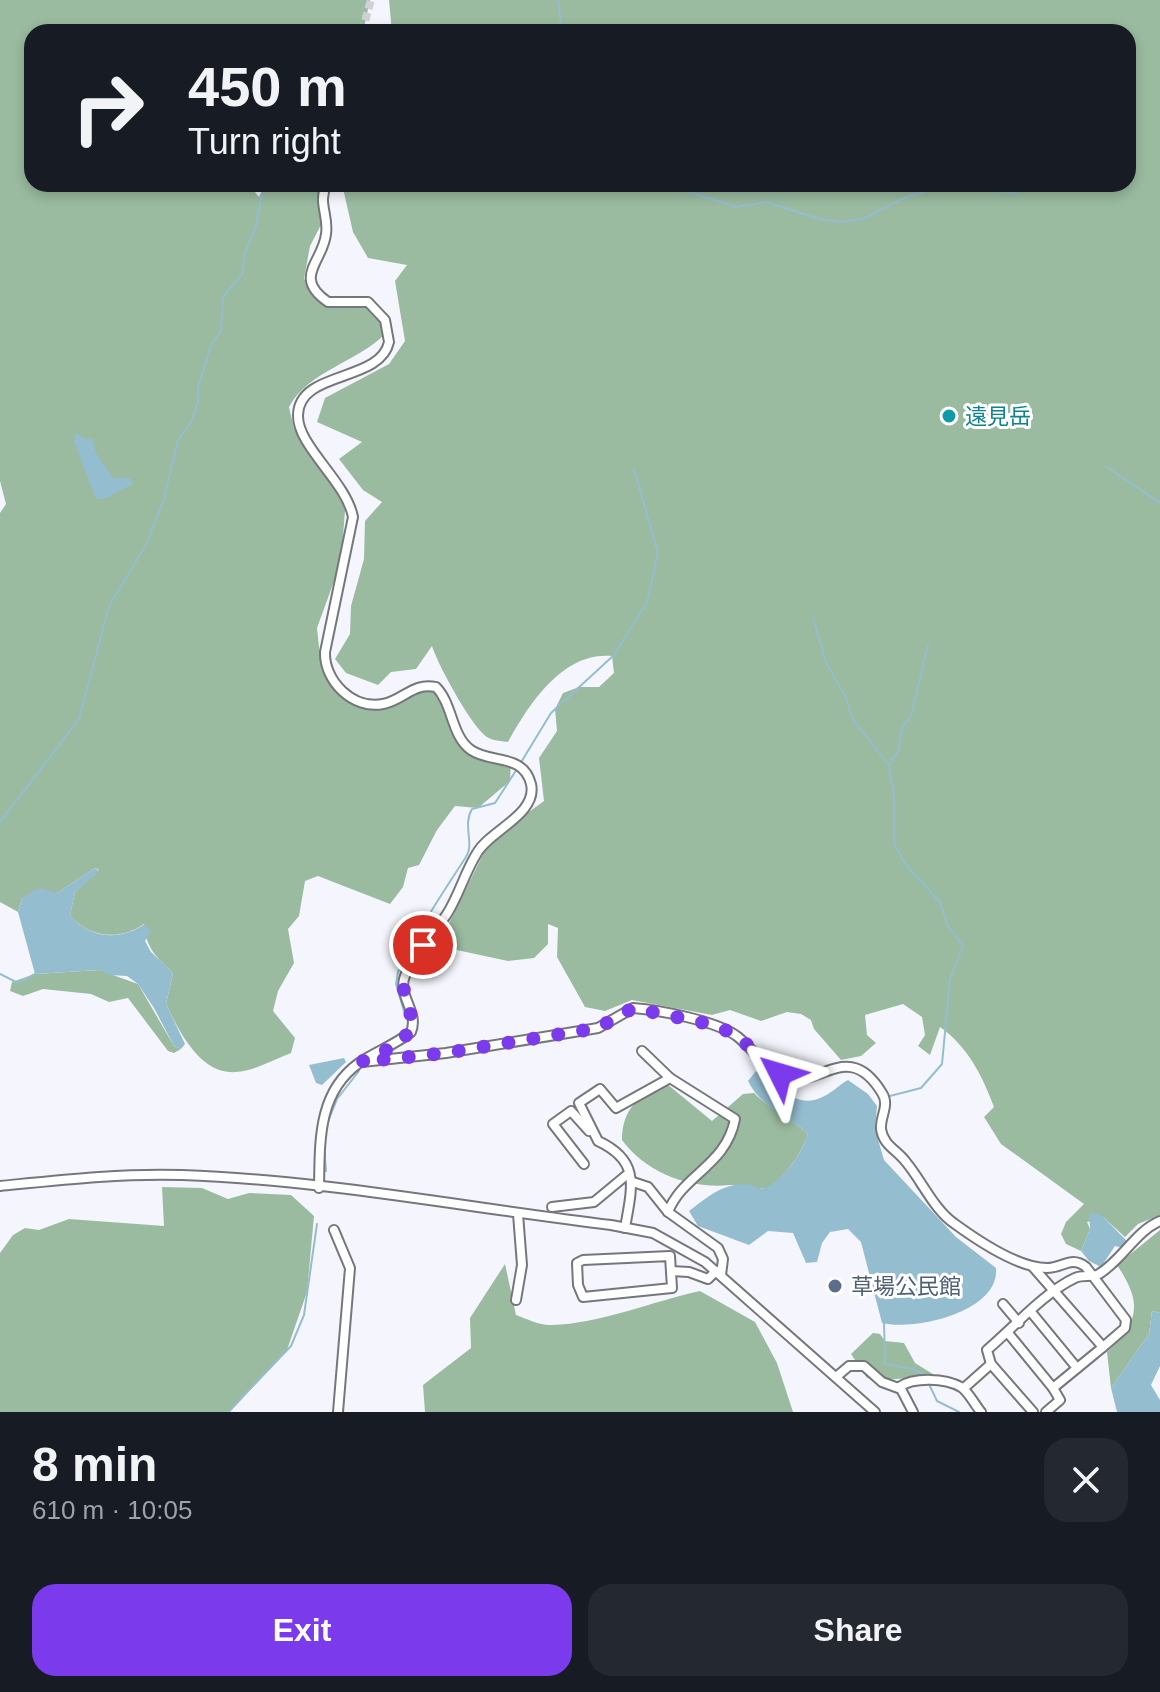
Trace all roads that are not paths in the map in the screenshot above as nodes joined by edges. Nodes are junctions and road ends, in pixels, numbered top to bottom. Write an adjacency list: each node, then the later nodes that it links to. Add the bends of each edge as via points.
1 (324, 192): 3 (street, via 327,232 312,265 312,283 328,302 368,302 385,320 389,342 378,360 314,390 298,410 300,429 348,496 353,517 326,647 327,669 351,698 374,704 423,685 436,687 467,747 519,766 532,793 525,807 477,852 448,913 409,965 402,983 412,1012 411,1032)
2 (642, 1051): 4 (street)
3 (361, 1062): 9 (street, via 340,1082 321,1118); 16 (street, via 598,1028 633,1008 714,1025 736,1035 766,1064 791,1078 841,1066 855,1069 882,1093 886,1105 881,1130 887,1145 904,1159 950,1221)
4 (670, 1078): 5 (street, via 616,1108 600,1089 579,1103); 11 (street, via 735,1119 712,1165 675,1194)
5 (598, 1141): 6 (street, via 571,1111 553,1124); 7 (street, via 620,1154)
6 (584, 1164)
7 (631, 1177): 10 (street, via 594,1202); 11 (street, via 648,1187); 14 (street)
8 (0, 1186): 9 (street, via 137,1174)
9 (319, 1188): 12 (street)
10 (552, 1207)
11 (668, 1212): 18 (street, via 718,1248 723,1259)
12 (518, 1214): 14 (street); 21 (street, via 522,1265)
13 (1160, 1221): 19 (street)
14 (625, 1228): 18 (street, via 653,1233)
15 (334, 1230): 33 (street, via 350,1268)
16 (1032, 1266): 19 (street, via 1050,1269 1080,1262); 20 (street)
17 (671, 1271): 17 (street, via 672,1288 583,1297 577,1263 670,1256); 18 (street, via 708,1279)
18 (719, 1273): 29 (street)
19 (1092, 1277): 20 (street, via 1073,1279); 26 (street, via 1126,1320 1125,1328)
20 (1055, 1292): 23 (street); 26 (street)
21 (516, 1300)
22 (1003, 1304): 24 (street)
23 (1031, 1312): 24 (street); 28 (street)
24 (1019, 1323): 25 (street)
25 (1008, 1333): 27 (street, via 987,1350); 32 (street)
26 (1103, 1347): 28 (street)
27 (991, 1364): 31 (street); 37 (street)
28 (1077, 1368): 32 (street)
29 (836, 1377): 30 (street, via 849,1366 860,1365 887,1385); 34 (street)
30 (899, 1387): 31 (street, via 940,1380); 35 (street)
31 (964, 1388): 36 (street)
32 (1053, 1388): 38 (street, via 1060,1400)
33 (338, 1412)
34 (875, 1412)
35 (913, 1412)
36 (981, 1412)
37 (1033, 1412)
38 (1046, 1412)

